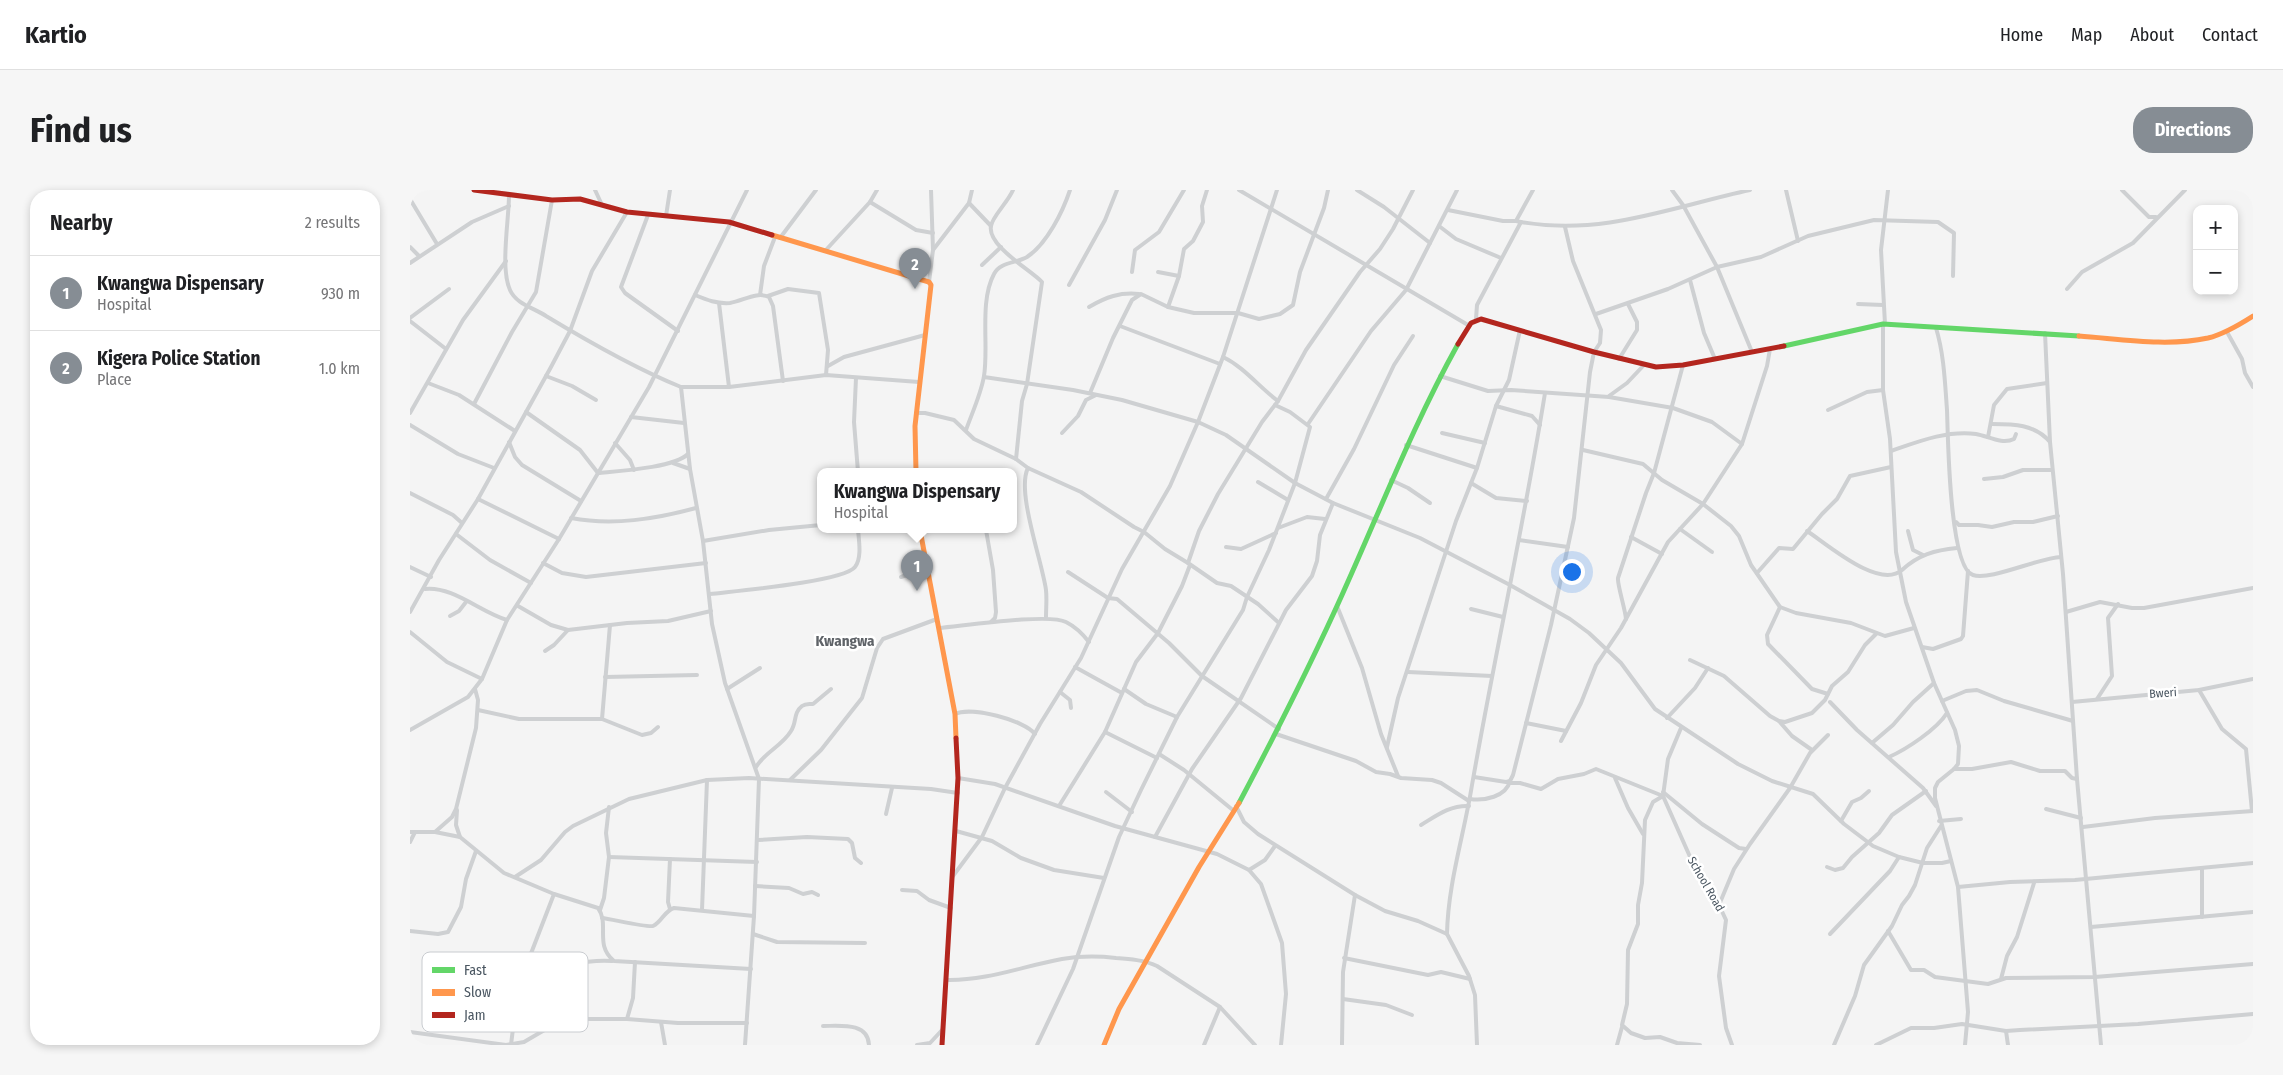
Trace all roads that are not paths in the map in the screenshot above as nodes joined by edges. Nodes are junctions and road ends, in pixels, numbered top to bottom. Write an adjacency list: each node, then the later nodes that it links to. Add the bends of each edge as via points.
1 (474, 190): 28 (street)
2 (517, 190): 29 (street)
3 (594, 190): 34 (street)
4 (670, 190): 41 (street)
5 (746, 190): 46 (street)
6 (816, 190): 52 (street)
7 (877, 190): 32 (street)
8 (931, 190): 50 (street)
9 (972, 190): 33 (street)
10 (1013, 190): 47 (street)
11 (1070, 190): 63 (street, via 1058,220 1044,239 1029,255)
12 (1117, 190): 74 (street, via 1105,220)
13 (1184, 190): 68 (street, via 1156,235 1135,250)
14 (1207, 190): 70 (street, via 1202,206 1204,219 1193,241 1184,249)
15 (1239, 190): 37 (street)
16 (1277, 190): 37 (street)
17 (1328, 190): 51 (street)
18 (1357, 190): 44 (street)
19 (1413, 190): 44 (street)
20 (1458, 190): 38 (street)
21 (1533, 190): 45 (street)
22 (1672, 190): 35 (street)
23 (1750, 190): 35 (street)
24 (1786, 190): 53 (street)
25 (1888, 190): 43 (street)
26 (2122, 190): 42 (street, via 2149,217)
27 (2185, 190): 42 (street, via 2164,213)
28 (487, 191): 29 (street)
29 (511, 196): 31 (street); 36 (street)
30 (410, 199): 55 (street)
31 (552, 200): 34 (street, via 580,199); 86 (street, via 540,278)
32 (870, 202): 50 (street, via 916,230); 59 (street)
33 (969, 203): 47 (street); 58 (street)
34 (602, 205): 39 (street)
35 (1683, 205): 49 (street, via 1637,219); 67 (street)
36 (508, 206): 55 (street, via 472,222); 62 (street)
37 (1271, 210): 51 (street); 89 (street)
38 (1448, 210): 45 (street); 48 (street)
39 (627, 212): 40 (street); 98 (street, via 592,271)
40 (648, 214): 41 (street); 100 (street, via 621,288)
41 (666, 216): 46 (street)
42 (2156, 217): 76 (street, via 2133,242 2082,272)
43 (1884, 219): 53 (street); 71 (street, via 1938,222 1952,230); 85 (street, via 1881,250)
44 (1399, 220): 54 (street); 66 (street)
45 (1518, 221): 49 (street); 61 (street)
46 (729, 222): 52 (street); 79 (street)
47 (991, 226): 57 (street, via 991,234)
48 (1439, 226): 54 (street); 61 (street, via 1456,239)
49 (1566, 227): 90 (street, via 1573,261)
50 (933, 233): 58 (street)
51 (1313, 234): 66 (street); 89 (street, via 1293,305 1266,319)
52 (778, 237): 59 (street); 80 (street, via 764,266)
53 (1798, 241): 67 (street, via 1747,262)
54 (1430, 243): 77 (street)
55 (437, 244): 60 (street)
56 (410, 247): 60 (street)
57 (1001, 247): 63 (street); 65 (street)
58 (933, 250): 73 (street)
59 (825, 251): 73 (street)
60 (419, 256): 64 (street)
61 (1501, 258): 93 (street, via 1477,304)
62 (506, 260): 86 (street, via 510,289); 105 (street)
63 (1016, 262): 120 (street, via 998,269 987,295); 126 (street, via 1042,282)
64 (410, 263)
65 (982, 265)
66 (1367, 265): 77 (street); 138 (street, via 1306,350)
67 (1717, 267): 72 (street); 108 (street)
68 (1132, 272)
69 (1158, 272): 70 (street)
70 (1179, 276): 88 (street)
71 (1954, 276)
72 (1690, 280): 83 (street); 111 (street, via 1704,333)
73 (930, 282): 103 (street)
74 (1069, 285)
75 (449, 289): 92 (street)
76 (2067, 289)
77 (1406, 290): 95 (street); 149 (street, via 1371,331)
78 (1141, 294): 87 (street, via 1124,292); 88 (street); 96 (street, via 1132,300)
79 (695, 295): 82 (street); 100 (street)
80 (760, 295): 81 (street); 82 (street)
81 (768, 296): 115 (street, via 788,289 819,293); 122 (street, via 773,306)
82 (719, 303): 128 (street)
83 (1628, 304): 90 (street); 110 (street, via 1638,322 1637,330)
84 (1858, 304): 85 (street)
85 (1883, 305): 94 (street)
86 (529, 306): 98 (street); 139 (street)
87 (1089, 307)
88 (1168, 307): 89 (street, via 1194,313)
89 (1238, 313): 109 (street)
90 (1596, 314): 107 (street, via 1601,336)
91 (2253, 316): 101 (street)
92 (410, 319): 105 (street)
93 (1476, 319): 95 (street); 99 (street, via 1484,318)
94 (1884, 324): 97 (street); 106 (street); 130 (street)
95 (1468, 325): 119 (street)
96 (1120, 326): 112 (street); 132 (street)
97 (1936, 328): 102 (street); 157 (street)
98 (570, 330): 116 (street); 117 (street)
99 (1520, 330): 107 (street); 131 (street)
100 (678, 331): 117 (street)
101 (2227, 332): 102 (street, via 2199,340 2158,341); 129 (street)
102 (2045, 333): 125 (street)
103 (924, 335): 115 (street, via 844,357); 123 (street)
104 (1413, 336): 190 (street, via 1394,365)
105 (446, 349): 124 (street)
106 (1770, 349): 108 (street); 164 (street)
107 (1594, 352): 110 (street); 135 (street)
108 (1752, 352): 111 (street)
109 (1222, 357): 112 (street); 138 (street, via 1239,366)
110 (1619, 359): 113 (street)
111 (1715, 359): 114 (street)
112 (1220, 364): 147 (street)
113 (1644, 365): 114 (street); 136 (street, via 1627,384)
114 (1683, 365): 141 (street)
115 (828, 366): 118 (street)
116 (546, 376): 137 (street); 143 (street)
117 (655, 376): 127 (street); 146 (street)
118 (826, 376): 121 (street); 122 (street)
119 (1440, 376): 131 (street, via 1488,391); 165 (street)
120 (984, 377): 126 (street); 153 (street)
121 (856, 378): 123 (street); 174 (street, via 854,422)
122 (783, 381): 128 (street)
123 (919, 382): 145 (street)
124 (428, 383): 139 (street); 144 (street)
125 (2047, 383): 150 (street, via 2007,389 1994,405); 161 (street)
126 (1027, 384): 132 (street); 170 (street)
127 (681, 387): 128 (street); 148 (street)
128 (729, 388)
129 (2253, 388)
130 (1883, 390): 142 (street, via 1867,392); 168 (street)
131 (1505, 391): 133 (street); 140 (street)
132 (1090, 393): 134 (street)
133 (1545, 393): 135 (street); 152 (street)
134 (1096, 395): 147 (street); 155 (street, via 1086,400 1078,416)
135 (1588, 395): 136 (street); 167 (street)
136 (1609, 397): 141 (street)
137 (596, 400)
138 (1276, 403): 149 (street); 166 (street)
139 (474, 404): 154 (street)
140 (1496, 406): 152 (street, via 1532,416); 163 (street)
141 (1673, 408): 164 (street, via 1712,422); 182 (street)
142 (1828, 410)
143 (526, 412): 154 (street); 181 (street, via 580,450)
144 (410, 413)
145 (916, 413): 153 (street, via 946,417); 175 (street)
146 (631, 417): 148 (street); 162 (street)
147 (1198, 422): 166 (street, via 1226,435); 209 (street, via 1160,506)
148 (684, 423): 169 (street)
149 (1308, 424): 186 (street, via 1310,432)
150 (1992, 424): 159 (street); 161 (street, via 2025,426)
151 (410, 425): 173 (street, via 458,454)
152 (1540, 425): 193 (street)
153 (966, 430): 170 (street, via 986,446)
154 (515, 431): 160 (street)
155 (1062, 433)
156 (1442, 433): 163 (street)
157 (1948, 434): 159 (street); 168 (street); 202 (street)
158 (2016, 434): 159 (street, via 2014,439 2006,442)
159 (1988, 437)
160 (509, 442): 173 (street); 192 (street, via 522,465)
161 (2050, 442): 180 (street)
162 (615, 443): 179 (street); 181 (street)
163 (1485, 443): 177 (street)
164 (1742, 444): 196 (street)
165 (1406, 445): 177 (street); 184 (street)
166 (1246, 450): 186 (street); 229 (street, via 1208,512)
167 (1583, 450): 182 (street, via 1634,461 1649,467); 220 (street)
168 (1891, 451): 172 (street)
169 (688, 454): 171 (street); 178 (street)
170 (1016, 459): 176 (street)
171 (673, 463): 178 (street); 179 (street)
172 (1891, 467): 207 (street, via 1850,476 1837,499); 232 (street, via 1896,552)
173 (494, 468): 189 (street)
174 (858, 468)
175 (916, 468)
176 (1028, 468): 209 (street, via 1081,492); 256 (street, via 1024,477 1026,500 1046,589)
177 (1477, 468): 187 (street)
178 (690, 469): 197 (street)
179 (634, 470): 181 (street)
180 (2052, 470): 183 (street, via 2023,470); 198 (street)
181 (598, 473): 192 (street)
182 (1654, 473): 196 (street); 215 (street)
183 (1984, 479)
184 (1392, 480): 195 (street); 200 (street)
185 (1258, 482): 191 (street)
186 (1295, 483): 190 (street); 191 (street)
187 (1471, 484): 193 (street, via 1496,498); 223 (street)
188 (410, 493): 203 (street)
189 (478, 499): 203 (street); 216 (street)
190 (1326, 499): 194 (street)
191 (1288, 500): 205 (street)
192 (581, 501): 199 (street)
193 (1527, 501): 217 (street)
194 (1333, 503): 200 (street); 201 (street)
195 (1430, 503)
196 (1703, 504): 206 (street); 235 (street, via 1735,530)
197 (696, 508): 199 (street, via 666,516 618,522); 218 (street)
198 (2058, 516): 202 (street, via 1990,527 1958,525); 226 (street)
199 (571, 518): 216 (street)
200 (1374, 518): 223 (street); 246 (street)
201 (1325, 519): 205 (street, via 1307,517); 262 (street, via 1314,571)
202 (1954, 520): 221 (street)
203 (462, 523): 214 (street)
204 (817, 525): 218 (street)
205 (1278, 528): 213 (street)
206 (1680, 529): 222 (street); 224 (street)
207 (1808, 531): 232 (street, via 1873,573 1884,575); 235 (street, via 1793,550 1778,549)
208 (1908, 531): 225 (street, via 1912,548)
209 (1144, 532): 229 (street); 244 (street)
210 (858, 533): 242 (street, via 858,562 847,573 822,580)
211 (921, 533): 231 (street)
212 (987, 533): 261 (street, via 996,612)
213 (1276, 533): 219 (street, via 1241,549); 243 (street)
214 (456, 534): 236 (street); 238 (street, via 490,560)
215 (1631, 537): 224 (street); 259 (street, via 1617,581)
216 (559, 539): 227 (street)
217 (1519, 540): 220 (street); 239 (street)
218 (703, 541): 228 (street)
219 (1226, 547)
220 (1568, 547): 251 (street)
221 (1957, 548): 225 (street); 233 (street)
222 (1712, 552)
223 (1446, 553): 239 (street); 278 (street)
224 (1662, 554): 259 (street)
225 (1923, 555): 232 (street)
226 (2061, 557): 233 (street, via 1989,575 1972,575); 254 (street)
227 (544, 563): 228 (street, via 562,573 586,577); 238 (street)
228 (706, 563): 242 (street)
229 (1189, 564): 243 (street); 268 (street, via 1180,591)
230 (410, 567): 236 (street)
231 (927, 568): 237 (street); 258 (street)
232 (1901, 571): 265 (street)
233 (1968, 571): 271 (street, via 1963,636 1933,649)
234 (1068, 572): 244 (street)
235 (1757, 573): 249 (street)
236 (431, 577): 241 (street)
237 (901, 578)
238 (531, 583): 248 (street)
239 (1510, 585): 251 (street); 257 (street)
240 (2253, 588): 247 (street, via 2144,608)
241 (425, 589): 245 (street, via 444,590); 253 (street)
242 (710, 594): 252 (street)
243 (1247, 597): 262 (street); 280 (street, via 1244,610)
244 (1108, 598): 268 (street, via 1117,599); 270 (street)
245 (466, 602): 255 (street); 260 (street)
246 (1337, 604): 311 (street); 318 (street)
247 (2118, 604): 254 (street, via 2100,602); 293 (street, via 2108,618 2112,676)
248 (518, 606): 260 (street); 266 (street, via 551,625)
249 (1780, 607): 269 (street, via 1851,623); 292 (street, via 1766,638 1768,644 1812,689)
250 (1470, 609): 257 (street)
251 (1553, 609): 272 (street, via 1589,632); 307 (street)
252 (711, 611): 263 (street, via 668,621); 287 (street)
253 (410, 612)
254 (2066, 612): 297 (street)
255 (450, 616)
256 (1046, 617): 261 (street); 270 (street, via 1078,628)
257 (1503, 617): 281 (street)
258 (937, 619): 264 (street); 332 (street, via 883,639 862,698 821,750)
259 (1626, 619): 272 (street)
260 (507, 620): 283 (street)
261 (991, 622): 264 (street)
262 (1279, 623): 295 (street)
263 (610, 625): 266 (street); 282 (street)
264 (939, 628): 301 (street)
265 (1914, 628): 269 (street, via 1892,635); 271 (street)
266 (568, 630): 273 (street)
267 (410, 632): 283 (street, via 447,662)
268 (1158, 633): 280 (street); 290 (street, via 1136,662)
269 (1876, 634): 292 (street)
270 (1089, 642): 275 (street)
271 (1922, 647): 285 (street)
272 (1608, 650): 303 (street, via 1633,678 1649,704); 312 (street, via 1592,674)
273 (545, 651)
274 (1690, 660): 277 (street)
275 (1075, 667): 290 (street); 291 (street)
276 (760, 668): 287 (street)
277 (1708, 668): 303 (street, via 1695,688); 305 (street, via 1724,676)
278 (1408, 672): 281 (street); 318 (street, via 1398,698)
279 (697, 675): 282 (street)
280 (1202, 676): 295 (street); 302 (street)
281 (1492, 676): 326 (street)
282 (605, 677): 304 (street)
283 (482, 679): 286 (street)
284 (2253, 679): 289 (street, Bweri)
285 (1934, 683): 294 (street); 317 (street)
286 (476, 689): 299 (street); 310 (street, via 461,702)
287 (728, 689): 322 (street)
288 (831, 689): 322 (street, via 813,704 801,706 790,733)
289 (2199, 690): 293 (street, Bweri); 349 (street, via 2222,728 2246,749)
290 (1123, 691): 302 (street); 313 (street)
291 (1060, 692): 298 (street, via 1070,700); 314 (street)
292 (1828, 694): 305 (street, via 1808,716 1788,722)
293 (2097, 699): 297 (street, Bweri)
294 (1942, 701): 300 (street); 306 (street, via 1977,690)
295 (1238, 702): 311 (street); 324 (street)
296 (1830, 702): 317 (street)
297 (2072, 702): 306 (street)
298 (1071, 708)
299 (478, 710): 304 (street, via 519,719); 343 (street)
300 (1947, 713): 321 (street, via 1929,731); 323 (street, via 1959,746 1960,759)
301 (954, 714): 314 (street, via 984,712 1028,728); 327 (street)
302 (1177, 718): 320 (street)
303 (1667, 718): 309 (street)
304 (602, 719): 308 (street, via 639,734 651,733)
305 (1779, 721): 319 (street, via 1792,736)
306 (2073, 721): 330 (street)
307 (1526, 723): 312 (street); 333 (street)
308 (658, 728)
309 (1681, 728): 336 (street, via 1738,764); 341 (street, via 1668,759)
310 (410, 730)
311 (1277, 731): 325 (street, via 1356,761 1376,772); 347 (street)
312 (1566, 731): 316 (street)
313 (1104, 732): 320 (street); 344 (street)
314 (1035, 734): 335 (street)
315 (1828, 735): 319 (street)
316 (1561, 741)
317 (1872, 743): 321 (street)
318 (1387, 747): 325 (street)
319 (1812, 750): 336 (street)
320 (1158, 756): 324 (street); 350 (street)
321 (1889, 757): 338 (street)
322 (756, 767): 329 (street)
323 (1954, 769): 330 (street, via 2013,762 2040,771 2065,771); 345 (street, via 1936,786)
324 (1189, 774): 347 (street); 365 (street)
325 (1398, 777): 342 (street, via 1432,780)
326 (1474, 777): 333 (street); 342 (street)
327 (958, 778): 335 (street); 340 (street)
328 (1616, 778): 333 (street, via 1601,769 1593,769 1558,779 1541,789); 341 (street); 363 (street)
329 (759, 779): 331 (street); 332 (street); 367 (street)
330 (2078, 779): 352 (street)
331 (707, 780): 346 (street); 377 (street)
332 (788, 781): 334 (street)
333 (1510, 782): 342 (street, via 1506,789 1492,797)
334 (892, 788): 340 (street); 351 (street)
335 (1005, 788): 344 (street); 366 (street)
336 (1790, 788): 354 (street, via 1813,794); 371 (street)
337 (1869, 791): 354 (street, via 1852,802)
338 (1926, 791): 345 (street); 369 (street, via 1892,815)
339 (1106, 792): 350 (street)
340 (958, 793): 359 (street)
341 (1663, 794): 363 (street, via 1648,810); 371 (street); 397 (street, School Road, via 1699,877)
342 (1469, 802): 356 (street, via 1450,808); 410 (street, via 1449,894)
343 (458, 803): 362 (street, via 452,817); 364 (street, via 456,825)
344 (1059, 806): 357 (street)
345 (1936, 806): 355 (street)
346 (609, 807): 374 (street, via 606,833); 387 (street, via 570,828 540,860)
347 (1235, 809): 370 (street, via 1244,822); 373 (street)
348 (2046, 809): 352 (street)
349 (2253, 811): 358 (street, via 2155,818)
350 (1132, 812): 357 (street)
351 (886, 814)
352 (2082, 818): 358 (street)
353 (1961, 819): 355 (street)
354 (1841, 821): 369 (street)
355 (1940, 823): 378 (street); 381 (street)
356 (1421, 825)
357 (1124, 828): 365 (street); 388 (street)
358 (2083, 828): 389 (street)
359 (956, 831): 366 (street); 386 (street)
360 (410, 832): 361 (street)
361 (416, 832): 362 (street); 368 (street)
362 (435, 832): 364 (street)
363 (1643, 834): 438 (street, via 1638,924 1628,950 1627,1004)
364 (460, 837): 372 (street)
365 (1155, 837): 373 (street)
366 (982, 838): 386 (street); 388 (street, via 1054,870)
367 (758, 840): 379 (street); 380 (street, via 848,839 852,843 854,858)
368 (410, 842)
369 (1868, 844): 375 (street); 383 (street, via 1843,869)
370 (1275, 846): 385 (street, via 1265,860); 395 (street)
371 (1746, 850): 397 (street)
372 (476, 851): 387 (street, via 500,871); 407 (street, via 461,907 448,932)
373 (1208, 853): 385 (street, via 1217,854); 419 (street)
374 (609, 856): 376 (street); 400 (street)
375 (1899, 857): 381 (street); 411 (street, via 1890,871)
376 (670, 859): 377 (street); 399 (street)
377 (704, 859): 379 (street); 401 (street)
378 (1952, 861): 381 (street); 392 (street)
379 (757, 862): 391 (street)
380 (862, 862)
381 (1923, 863): 408 (street, via 1912,892)
382 (2253, 864): 384 (street)
383 (1827, 867)
384 (2202, 868): 389 (street); 404 (street)
385 (1249, 870): 456 (street, via 1261,884 1282,943 1286,994)
386 (953, 876): 398 (street)
387 (515, 877): 394 (street)
388 (1104, 878): 414 (street)
389 (2087, 878): 390 (street); 406 (street)
390 (2034, 883): 392 (street); 425 (street)
391 (755, 886): 396 (street, via 789,888); 403 (street)
392 (1958, 887): 426 (street)
393 (902, 890): 398 (street, via 917,891 929,900)
394 (554, 894): 400 (street); 413 (street)
395 (1354, 895): 410 (street, via 1385,911); 415 (street)
396 (818, 896)
397 (1719, 905): 461 (street, School Road, via 1726,926 1719,976 1726,1028)
398 (951, 908): 424 (street)
399 (670, 909): 401 (street); 405 (street, via 651,926)
400 (600, 910): 405 (street)
401 (702, 910): 403 (street)
402 (2253, 912): 404 (street)
403 (754, 916): 409 (street)
404 (2202, 917): 406 (street)
405 (602, 918): 416 (street, via 605,949)
406 (2091, 927): 422 (street)
407 (410, 931)
408 (1888, 931): 426 (street, via 1911,970 1924,970 1936,977); 462 (street, via 1864,965)
409 (753, 934): 412 (street, via 778,942); 421 (street)
410 (1447, 934): 423 (street)
411 (1830, 934)
412 (866, 943)
413 (531, 952)
414 (1077, 957): 419 (street, via 1128,958); 424 (street, via 1044,962 977,980); 452 (street)
415 (1344, 958): 423 (street, via 1428,975 1441,972); 427 (street)
416 (614, 961): 417 (street); 418 (street)
417 (588, 962)
418 (635, 962): 421 (street); 431 (street, via 633,998)
419 (1146, 962): 428 (street); 453 (street)
420 (2253, 964): 422 (street)
421 (751, 969): 434 (street)
422 (2095, 977): 425 (street); 436 (street)
423 (1470, 979): 458 (street, via 1475,995)
424 (946, 980): 439 (street)
425 (2001, 980): 426 (street, via 1988,984)
426 (1966, 981): 435 (street)
427 (1343, 999): 430 (street, via 1386,1005); 457 (street)
428 (1220, 1006): 454 (street); 455 (street)
429 (2253, 1014): 436 (street)
430 (1412, 1015)
431 (627, 1019): 432 (street); 433 (street)
432 (588, 1020)
433 (661, 1022): 434 (street); 447 (street)
434 (747, 1023): 448 (street)
435 (1968, 1024): 440 (street); 463 (street, via 1909,1028); 464 (street)
436 (2099, 1025): 440 (street); 466 (street)
437 (823, 1026): 449 (street, via 860,1029 866,1034)
438 (1622, 1027): 459 (street); 460 (street, via 1645,1038 1660,1037 1677,1043)
439 (943, 1028): 450 (street, via 929,1044); 451 (street)
440 (2006, 1031): 465 (street)
441 (410, 1032): 444 (street)
442 (512, 1032): 446 (street)
443 (541, 1032): 446 (street)
444 (454, 1039): 445 (street); 446 (street)
445 (454, 1045)
446 (511, 1045)
447 (664, 1045)
448 (745, 1045)
449 (869, 1045)
450 (917, 1045)
451 (942, 1045)
452 (1037, 1045)
453 (1104, 1045)
454 (1204, 1045)
455 (1255, 1045)
456 (1281, 1045)
457 (1342, 1045)
458 (1477, 1045)
459 (1617, 1045)
460 (1700, 1045)
461 (1732, 1045)
462 (1834, 1045)
463 (1876, 1045)
464 (1965, 1045)
465 (2008, 1045)
466 (2101, 1045)

